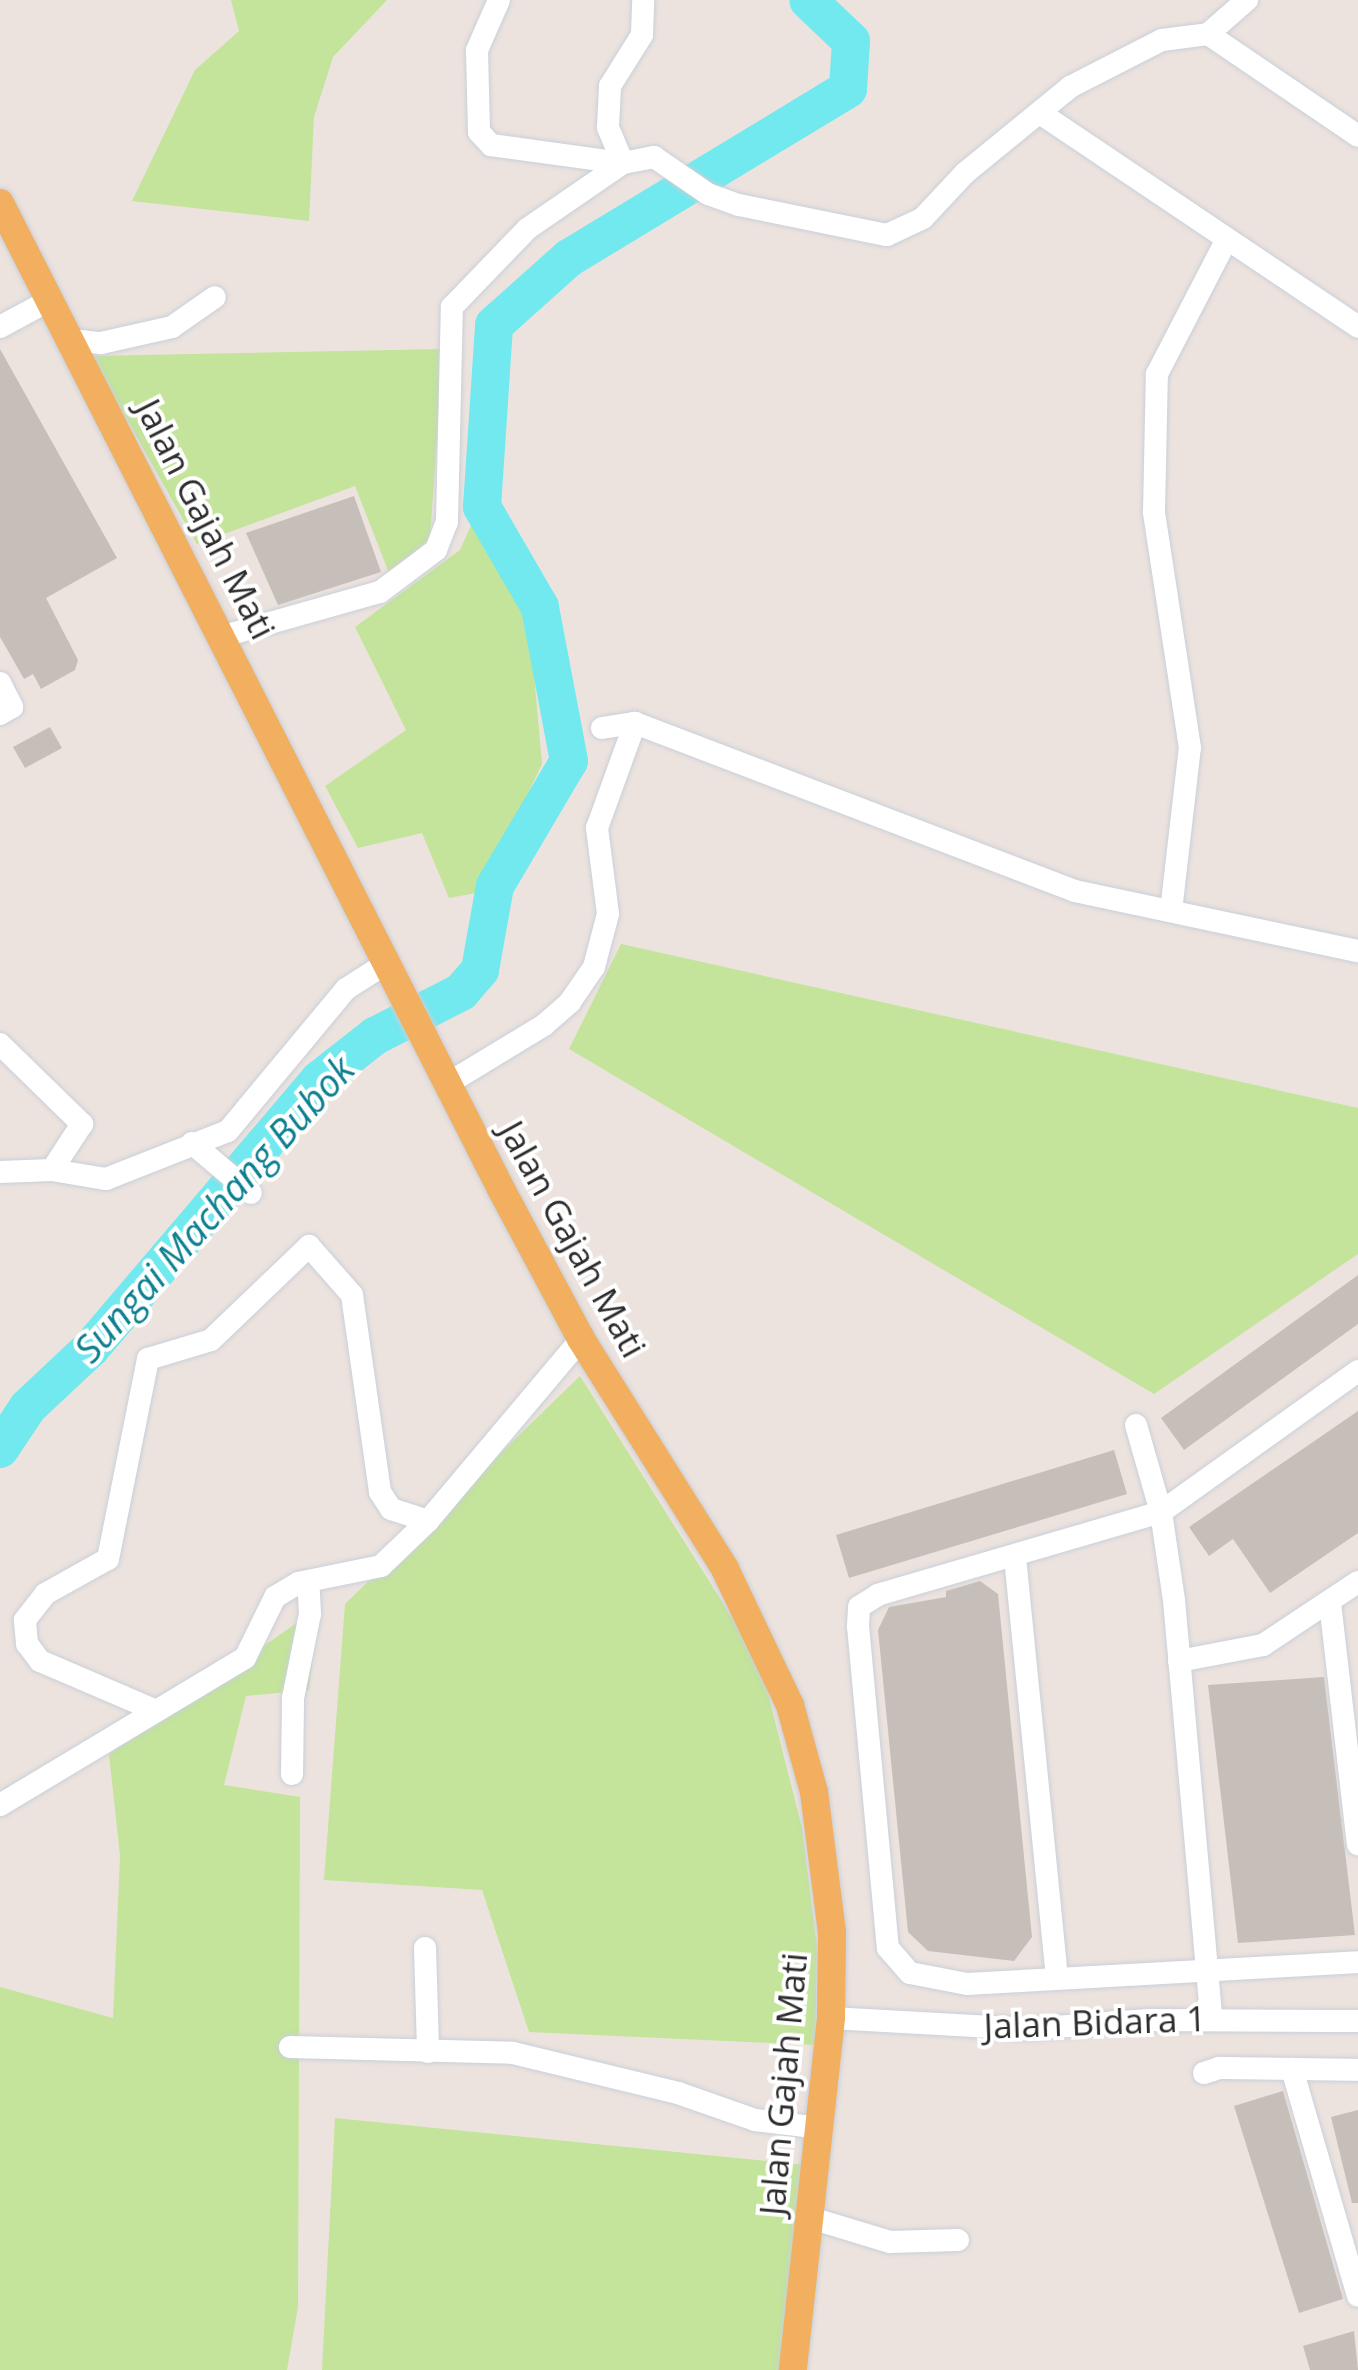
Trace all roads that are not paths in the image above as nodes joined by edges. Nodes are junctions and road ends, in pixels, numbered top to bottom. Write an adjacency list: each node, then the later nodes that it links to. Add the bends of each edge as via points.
1 (500, 0): 7 (street, via 477,50 479,132 491,145)
2 (643, 0): 7 (street, via 642,36 610,86 608,127)
3 (1247, 0): 4 (street)
4 (1208, 34): 5 (street, via 1162,40 1070,87); 6 (street)
5 (1040, 112): 7 (street, via 965,173 924,218 887,234 708,194 654,157); 9 (street)
6 (1358, 136)
7 (622, 163): 15 (street, via 528,229 452,308 447,522 436,550 380,592)
8 (0, 203): 11 (main road, Jalan Gajah Mati)
9 (1226, 242): 12 (street); 20 (street, via 1156,374 1154,512 1190,748)
10 (215, 296): 14 (street, via 172,328 102,344)
11 (50, 300): 13 (street); 14 (main road, Jalan Gajah Mati)
12 (1358, 327)
13 (0, 328)
14 (71, 340): 15 (main road, Jalan Gajah Mati)
15 (224, 636): 22 (main road, Jalan Gajah Mati)
16 (0, 683): 17 (street, via 12,707)
17 (0, 714)
18 (635, 723): 19 (street); 20 (street, via 1075,891); 24 (street, via 597,828 608,914 594,967 544,1025)
19 (602, 728)
20 (1171, 910): 21 (street)
21 (1358, 951)
22 (391, 975): 24 (main road, Jalan Gajah Mati); 25 (street, via 346,989 228,1131)
23 (0, 1044): 26 (street, via 82,1124)
24 (447, 1084): 29 (main road, Jalan Gajah Mati)
25 (192, 1143): 26 (street, via 106,1179); 28 (street)
26 (52, 1170): 27 (street)
27 (0, 1172)
28 (252, 1193)
29 (581, 1338): 33 (street); 47 (main road, Jalan Gajah Mati, via 725,1569 790,1706 826,1864)
30 (1358, 1371): 32 (street)
31 (1136, 1425): 32 (street)
32 (1161, 1512): 34 (street); 38 (street)
33 (428, 1521): 35 (street, via 381,1566); 39 (street, via 391,1508 380,1492 352,1295 309,1246 211,1340 148,1359 108,1558 45,1594 25,1620 22,1630 40,1660)
34 (1015, 1557): 46 (street); 46 (street, via 878,1594 859,1607 888,1948 910,1974 967,1984)
35 (308, 1581): 39 (street, via 275,1597 244,1658); 40 (street, via 310,1614 293,1698)
36 (1358, 1582): 37 (street)
37 (1330, 1603): 38 (street, via 1244,1654); 42 (street)
38 (1179, 1661): 45 (street)
39 (152, 1709): 41 (street)
40 (292, 1774)
41 (0, 1806)
42 (1358, 1844)
43 (424, 1948): 51 (street)
44 (1358, 1962): 45 (street)
45 (1207, 1968): 46 (street); 48 (street)
46 (1057, 1978)
47 (832, 2018): 48 (street, Jalan Bidara 1, via 1028,2029); 55 (main road, Jalan Gajah Mati)
48 (1211, 2018): 49 (street, Jalan Bidara 1)
49 (1358, 2021)
50 (290, 2047): 51 (street)
51 (428, 2052): 55 (street, via 513,2053 678,2093 755,2120)
52 (1292, 2069): 53 (street); 54 (street); 58 (street)
53 (1358, 2070)
54 (1204, 2073)
55 (820, 2128): 56 (main road, Jalan Gajah Mati)
56 (810, 2218): 57 (street, via 890,2242); 59 (main road, Jalan Gajah Mati)
57 (958, 2240)
58 (1358, 2296)
59 (793, 2370)

